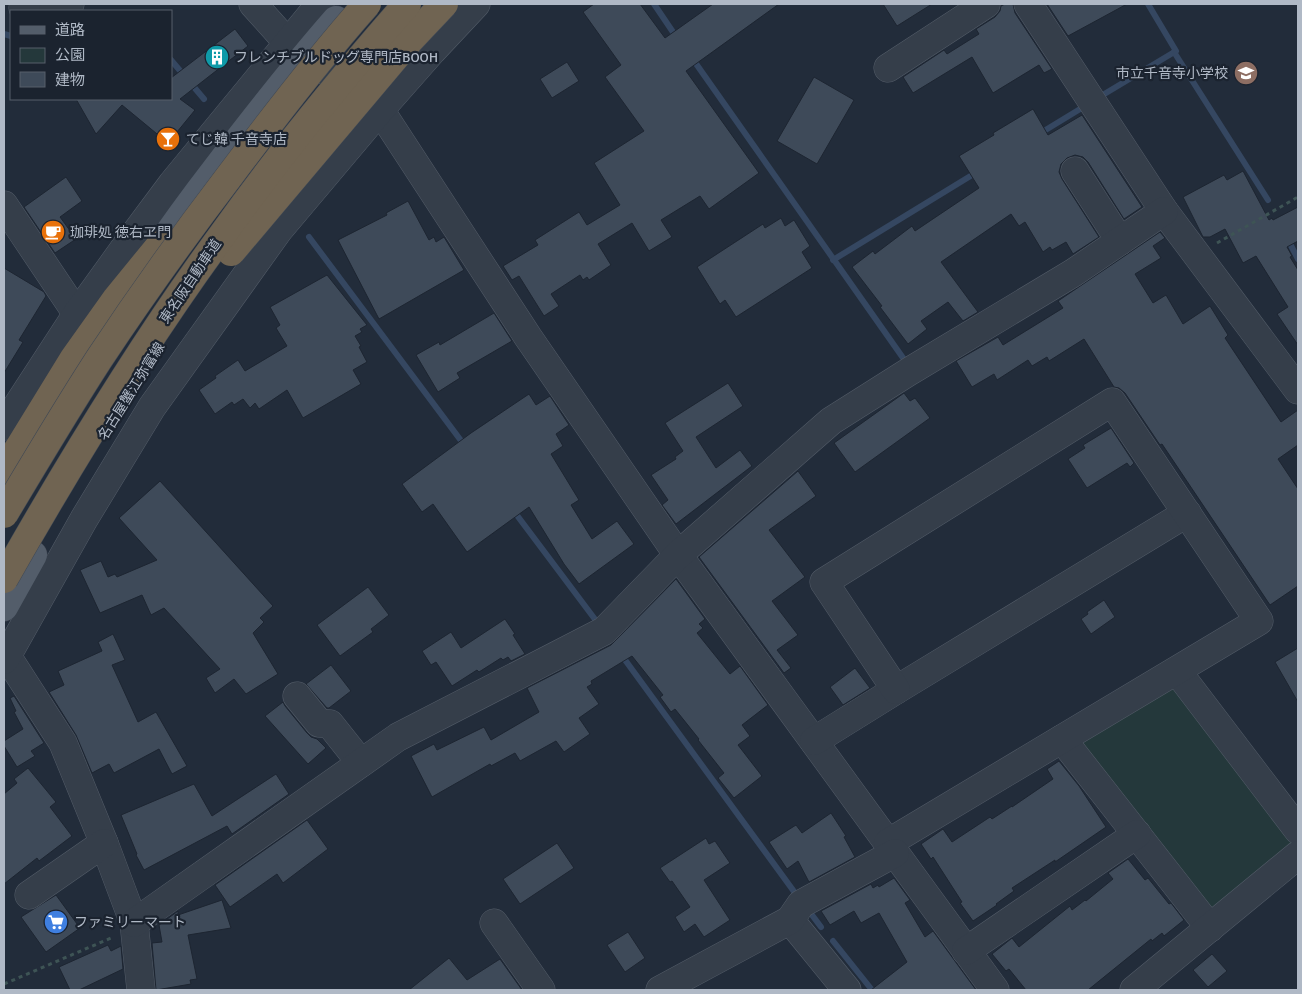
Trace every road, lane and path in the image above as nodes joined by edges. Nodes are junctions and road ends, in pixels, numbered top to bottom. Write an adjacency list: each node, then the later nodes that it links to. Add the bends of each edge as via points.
1 (253, 4): 11 (street)
2 (320, 4): 11 (street)
3 (350, 4): 11 (main road)
4 (368, 4): 32 (highway, 東名阪自動車道, bridge, via 254,142 202,212 99,360)
5 (407, 4): 28 (highway, 東名阪自動車道, bridge, via 331,93 222,234)
6 (431, 4): 13 (main road, 名古屋蟹江弥富線)
7 (444, 4): 28 (highway, bridge, via 236,246 133,375)
8 (476, 4): 14 (street)
9 (986, 4): 12 (street)
10 (1028, 4): 21 (street)
11 (296, 49): 13 (street); 15 (main road); 16 (street)
12 (888, 68)
13 (355, 90): 14 (street); 35 (main road, 名古屋蟹江弥富線, via 182,309 104,433)
14 (380, 110): 33 (street, via 528,337); 36 (street, via 278,231 152,407 84,518)
15 (244, 132): 16 (street); 23 (main road)
16 (192, 160): 18 (street)
17 (1075, 171): 22 (street)
18 (172, 184): 23 (street); 25 (street)
19 (1298, 197): 24 (path)
20 (4, 206): 25 (street)
21 (1164, 211): 22 (street); 24 (street)
22 (1120, 241): 33 (street, via 831,421)
23 (161, 244): 29 (highway, via 116,298 74,358); 30 (main road, via 47,417)
24 (1197, 254): 26 (street)
25 (77, 314): 27 (street)
26 (1298, 390)
27 (4, 426)
28 (81, 448): 34 (highway, 東名阪自動車道, bridge)
29 (4, 472)
30 (4, 489)
31 (1187, 513): 37 (street, via 1260,621); 38 (street); 38 (street, via 1112,402 824,582)
32 (4, 514)
33 (678, 555): 41 (street); 42 (street, via 604,631 398,737)
34 (4, 579)
35 (4, 607)
36 (6, 658): 45 (street, via 63,743)
37 (1177, 671): 40 (street); 43 (street)
38 (896, 690): 41 (street)
39 (298, 696): 42 (street, via 319,723 330,724)
40 (1062, 739): 44 (street); 46 (street)
41 (814, 741): 46 (street)
42 (361, 763): 50 (street)
43 (1298, 830)
44 (1137, 834): 52 (street); 53 (street)
45 (104, 843): 48 (street); 50 (street)
46 (892, 848): 49 (street, via 801,904); 53 (street)
47 (1298, 855): 52 (street)
48 (29, 895)
49 (790, 920): 57 (street); 58 (street)
50 (134, 923): 54 (path, via 119,935); 55 (street)
51 (494, 923): 56 (street)
52 (1210, 928): 60 (street)
53 (966, 950): 59 (street)
54 (4, 984)
55 (141, 990)
56 (541, 990)
57 (660, 990)
58 (847, 990)
59 (995, 990)
60 (1134, 990)

